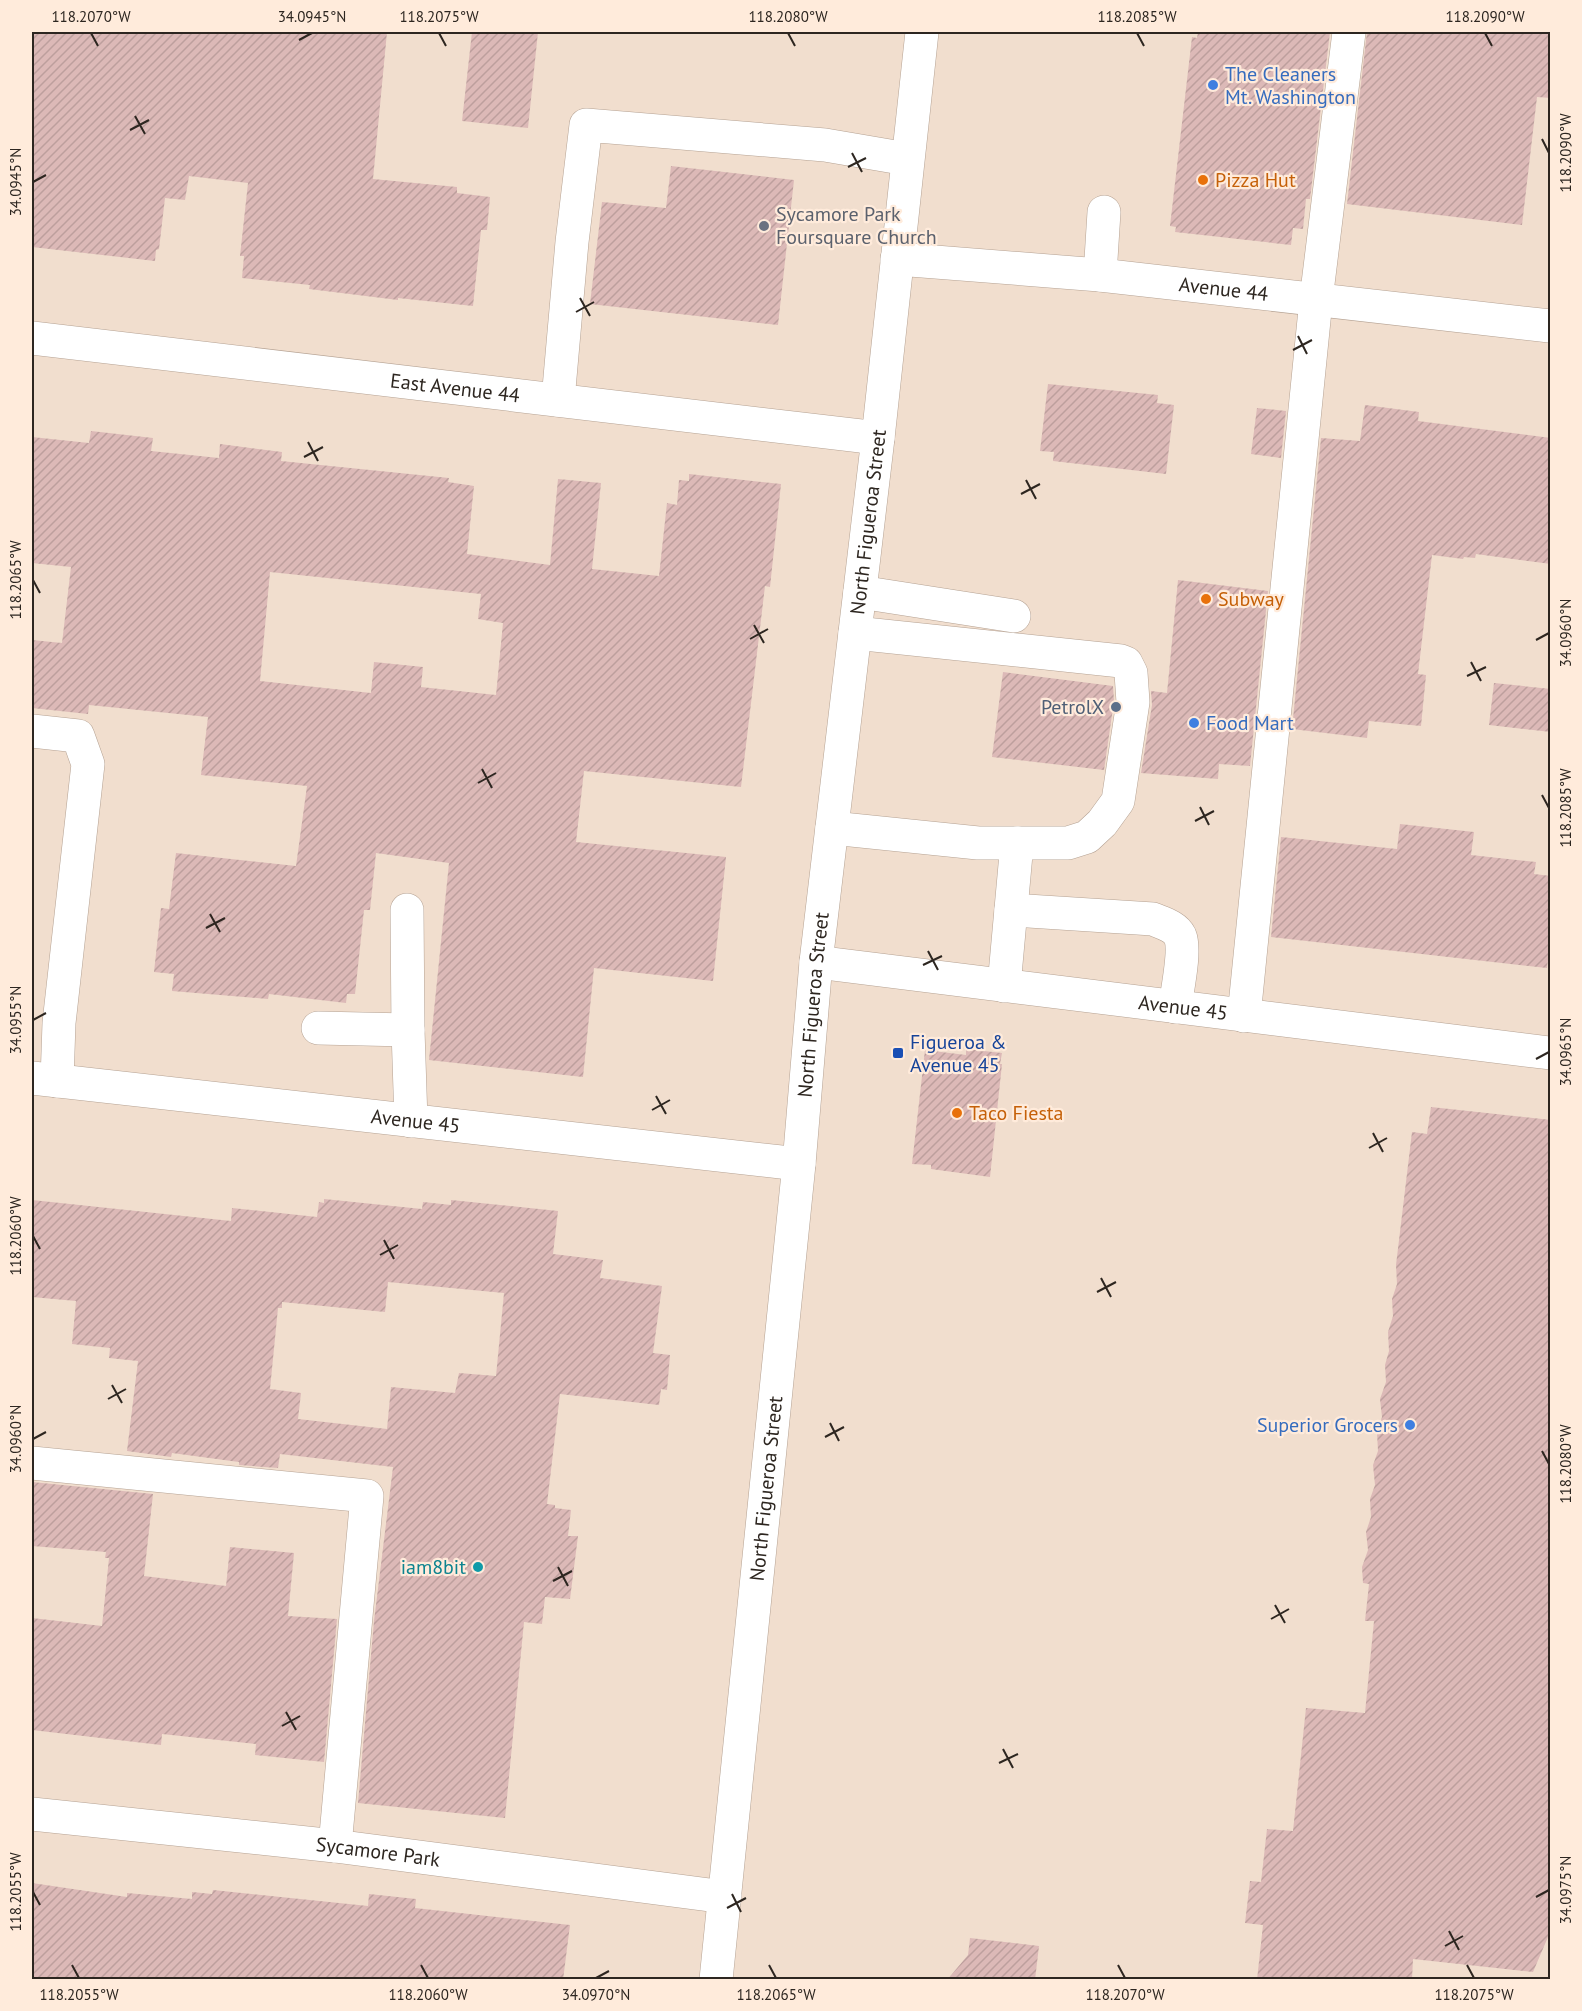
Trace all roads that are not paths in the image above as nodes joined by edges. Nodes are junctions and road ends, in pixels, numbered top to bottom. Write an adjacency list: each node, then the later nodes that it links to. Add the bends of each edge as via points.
1 (922, 32): 3 (street, North Figueroa Street)
2 (1349, 32): 7 (street)
3 (908, 159): 5 (street, North Figueroa Street); 10 (street, via 825,145 586,126)
4 (1104, 212): 6 (street)
5 (897, 259): 6 (street, Avenue 44); 11 (street, North Figueroa Street)
6 (1100, 275): 7 (street, Avenue 44)
7 (1316, 300): 8 (street, Avenue 44); 23 (street)
8 (1551, 326)
9 (32, 338): 10 (street, East Avenue 44)
10 (558, 400): 11 (street, East Avenue 44)
11 (878, 438): 12 (street, North Figueroa Street)
12 (860, 592): 13 (street); 14 (street, North Figueroa Street)
13 (1014, 616)
14 (855, 633): 16 (street, North Figueroa Street); 17 (street, via 1126,663 1131,673 1133,702 1118,801 1087,837 1068,843)
15 (32, 731): 27 (street, via 78,736 88,764 59,1023)
16 (832, 828): 17 (street, via 978,843); 20 (street, North Figueroa Street)
17 (1017, 843): 19 (street)
18 (407, 910): 25 (street)
19 (1011, 910): 21 (street); 22 (street, via 1153,919 1172,927 1180,937 1182,957)
20 (816, 962): 21 (street, Avenue 45); 29 (street, North Figueroa Street)
21 (1004, 986): 22 (street, Avenue 45)
22 (1175, 1007): 23 (street, Avenue 45)
23 (1244, 1016): 26 (street, Avenue 45)
24 (318, 1028): 25 (street)
25 (408, 1030): 28 (street)
26 (1551, 1053)
27 (44, 1080): 28 (street, Avenue 45)
28 (411, 1120): 29 (street, Avenue 45)
29 (799, 1164): 33 (street, North Figueroa Street)
30 (32, 1463): 32 (street, via 367,1496)
31 (32, 1814): 32 (street, Sycamore Park)
32 (335, 1846): 33 (street, Sycamore Park)
33 (725, 1897): 34 (street, North Figueroa Street)
34 (716, 1980)

